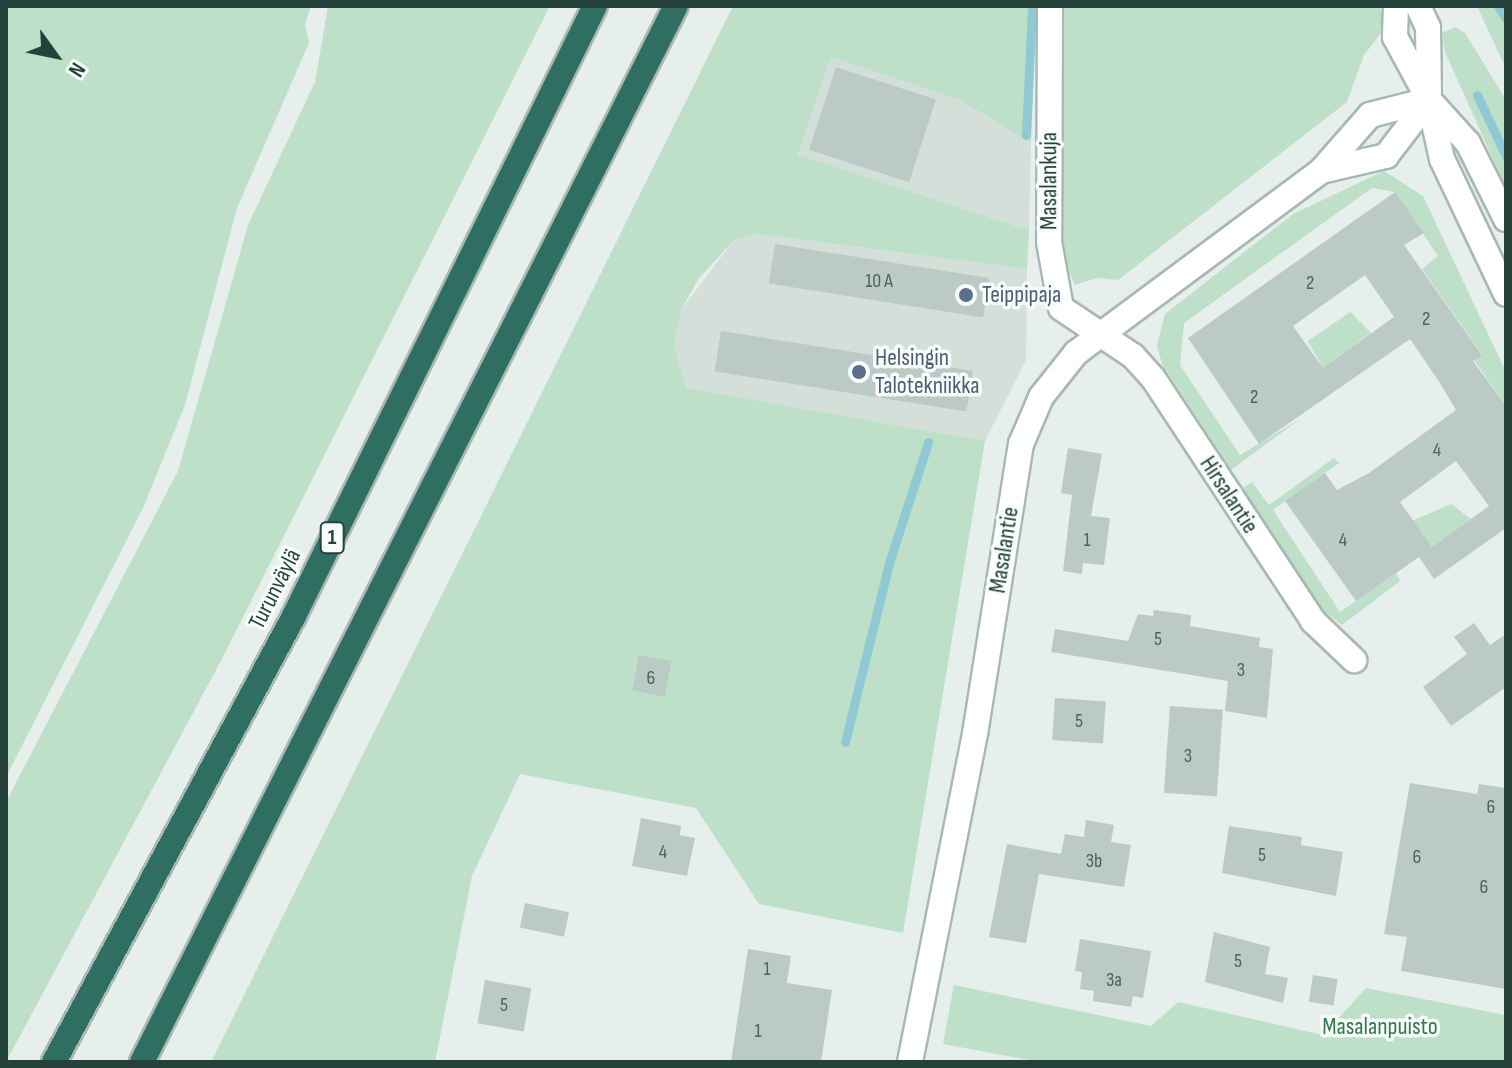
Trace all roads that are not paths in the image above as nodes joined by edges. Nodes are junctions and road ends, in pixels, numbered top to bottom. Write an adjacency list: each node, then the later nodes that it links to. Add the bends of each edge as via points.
1 (595, 6): 12 (highway, Turunväylä / 1, via 294,616)
2 (676, 6): 13 (highway)
3 (1050, 6): 10 (street, Masalankuja, via 1053,286 1061,308)
4 (1396, 6): 6 (street, via 1395,37)
5 (1418, 6): 6 (street, via 1428,27)
6 (1429, 100): 7 (street, Masalantie, via 1370,115); 7 (street, Masalantie, via 1386,156); 8 (street, via 1468,143); 9 (street, via 1442,159)
7 (1321, 171): 10 (street, Masalantie)
8 (1506, 219)
9 (1506, 294)
10 (1099, 335): 11 (street, Hirsalantie, via 1133,356 1153,378 1313,621); 14 (street, Masalantie, via 1059,373 1021,444 975,734)
11 (1354, 660)
12 (54, 1062)
13 (142, 1062)
14 (910, 1062)

